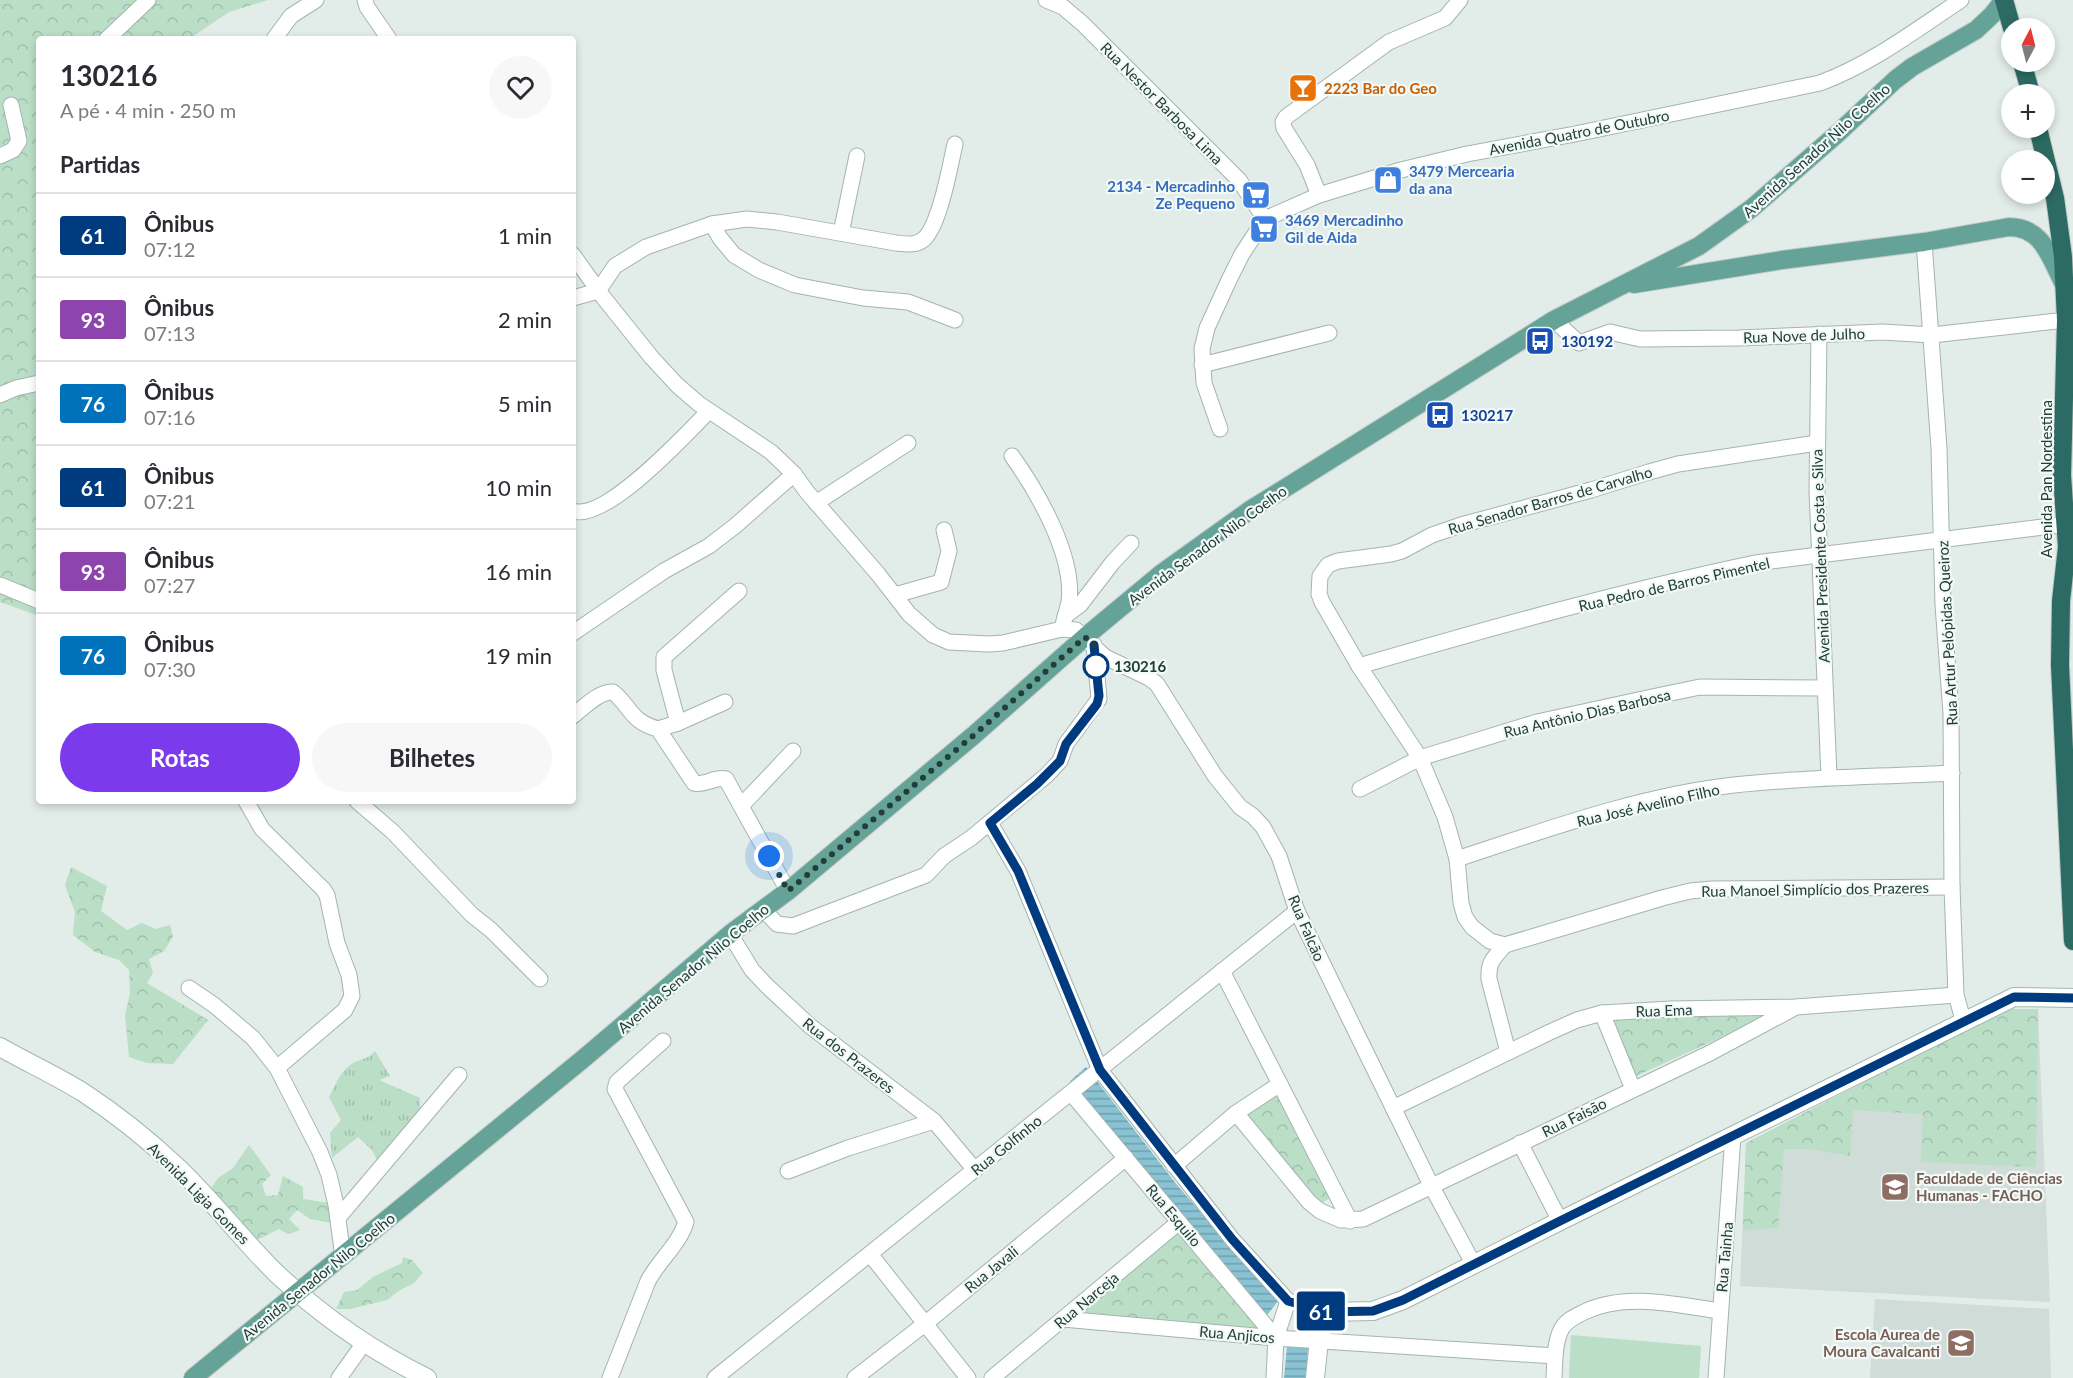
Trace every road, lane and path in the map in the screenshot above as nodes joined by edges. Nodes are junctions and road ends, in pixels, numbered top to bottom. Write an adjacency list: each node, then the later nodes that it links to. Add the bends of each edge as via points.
1 (148, 0): 9 (street)
2 (316, 0): 10 (street, via 291,16)
3 (365, 0): 11 (street)
4 (1046, 0): 18 (street, Rua Nestor Barbosa Lima, via 1063,7 1083,24 1225,166 1244,186)
5 (1460, 0): 17 (street, via 1445,18 1389,42 1286,117 1284,128 1307,165)
6 (1961, 0): 17 (street, Avenida Quatro de Outubro, via 1868,61 1820,83 1467,154)
7 (2004, 0): 8 (highway); 24 (main road, Avenida Senador Nilo Coelho, via 1976,30 1895,80 1738,219 1699,246)
8 (2009, 18)
9 (110, 36)
10 (276, 36)
11 (387, 36)
12 (11, 105): 15 (street, via 19,141 13,150)
13 (2040, 138): 23 (highway, Avenida Pan Nordestina, via 2055,198)
14 (955, 144): 20 (street, via 946,188 925,238 911,244)
15 (0, 156)
16 (857, 156): 20 (street)
17 (1319, 195): 18 (street, Avenida Quatro de Outubro)
18 (1264, 219): 33 (street, via 1242,254 1207,328)
19 (712, 224): 20 (street, via 747,219); 25 (street, via 646,247 615,266); 27 (street, via 734,255 795,285 908,302)
20 (842, 233)
21 (1924, 242): 23 (main road, Avenida Senador Nilo Coelho, via 2019,227 2039,237); 24 (main road, Avenida Senador Nilo Coelho); 32 (street, Rua Artur Pelópidas Queiroz)
22 (576, 259): 25 (street)
23 (2064, 284): 29 (highway, Avenida Pan Nordestina)
24 (1617, 287): 28 (main road, Avenida Senador Nilo Coelho)
25 (598, 291): 26 (street); 36 (street, via 677,385)
26 (576, 297)
27 (955, 320)
28 (1554, 320): 31 (street, Rua Nove de Julho, via 1579,344 1610,332 1640,339); 55 (main road, Avenida Senador Nilo Coelho, via 1250,510 1162,573)
29 (2066, 320): 32 (street, Rua Nove de Julho); 44 (highway, Avenida Pan Nordestina, via 2062,475)
30 (1329, 333): 33 (street)
31 (1819, 334): 32 (street, Rua Nove de Julho); 39 (street, Avenida Presidente Costa e Silva)
32 (1932, 335): 46 (street, Rua Artur Pelópidas Queiroz)
33 (1202, 365): 37 (street)
34 (36, 384): 35 (street)
35 (0, 395)
36 (709, 411): 41 (street, via 771,452); 43 (street, via 634,484 591,511)
37 (1220, 429)
38 (908, 443): 42 (street)
39 (1817, 443): 48 (street, Avenida Presidente Costa e Silva); 56 (street, Rua Senador Barros de Carvalho, via 1678,464 1461,525 1402,551 1328,565 1320,576 1319,594)
40 (1012, 456): 53 (street, via 1030,482 1058,540 1068,581)
41 (794, 474): 42 (street); 54 (street, via 709,546 664,571)
42 (816, 503): 51 (street)
43 (576, 512)
44 (2067, 524): 46 (street, Rua Pedro de Barros Pimentel); 77 (highway, Avenida Pan Nordestina, via 2060,665)
45 (944, 530): 51 (street, via 949,551 941,582)
46 (1943, 538): 48 (street, Rua Pedro de Barros Pimentel); 64 (street, Rua Artur Pelópidas Queiroz)
47 (1131, 543): 53 (street)
48 (1821, 555): 56 (street, Rua Pedro de Barros Pimentel, via 1711,573); 57 (street, Avenida Presidente Costa e Silva)
49 (0, 585): 52 (street)
50 (738, 591): 60 (street, via 663,657)
51 (895, 595): 53 (street, via 919,624 949,642 1003,643)
52 (36, 600)
53 (1064, 622): 55 (street)
54 (576, 631)
55 (1090, 641): 70 (street, via 1097,704 1071,735 1060,761); 73 (main road, Avenida Senador Nilo Coelho); 75 (street, Rua Falcão, via 1115,663 1157,684 1215,776 1263,828 1279,856)
56 (1359, 666): 63 (street)
57 (1824, 688): 63 (street, Rua Antônio Dias Barbosa, via 1700,687 1537,722); 65 (street, Avenida Presidente Costa e Silva)
58 (725, 702): 60 (street)
59 (576, 714): 61 (street, via 610,692 641,723)
60 (678, 723): 61 (street)
61 (658, 729): 69 (street, via 694,783 726,779)
62 (793, 751): 69 (street)
63 (1420, 758): 66 (street, Rua Antônio Dias Barbosa); 71 (street, via 1446,817)
64 (1952, 773): 65 (street, Rua José Avelino Filho); 72 (street, Rua Artur Pelópidas Queiroz)
65 (1829, 777): 71 (street, Rua José Avelino Filho, via 1732,785 1664,798 1551,828)
66 (1360, 789)
67 (248, 804): 90 (street, via 262,829 327,896 352,991 345,1010)
68 (360, 804): 80 (street)
69 (742, 805): 73 (street)
70 (990, 823): 74 (street, via 944,856 926,875 819,917 793,926 777,924); 91 (street, Rua Esquilo, via 1018,871)
71 (1457, 859): 78 (street, via 1465,917 1490,941)
72 (1952, 887): 78 (street, Rua Manoel Simplício dos Prazeres, via 1690,891); 82 (street, Rua Artur Pelópidas Queiroz)
73 (788, 891): 74 (main road, Avenida Senador Nilo Coelho)
74 (763, 909): 76 (main road, Avenida Senador Nilo Coelho)
75 (1297, 911): 79 (street, Rua Golfinho); 96 (street, Rua Falcão)
76 (730, 934): 98 (street, Rua dos Prazeres, via 752,970 810,1026); 111 (main road, Avenida Senador Nilo Coelho)
77 (2073, 941)
78 (1505, 945): 89 (street, via 1488,968)
79 (1222, 971): 91 (street, Rua Golfinho); 93 (street)
80 (540, 979)
81 (189, 988): 90 (street, via 253,1038)
82 (1956, 995): 84 (street, Rua Ema); 86 (street, Rua Artur Pelópidas Queiroz)
83 (2073, 998): 86 (street, via 2014,997)
84 (1796, 1007): 85 (street, Rua Ema); 94 (street, Rua Faisão)
85 (1602, 1013): 89 (street, Rua Ema, via 1577,1020); 94 (street)
86 (1964, 1023): 99 (street)
87 (663, 1041): 126 (street, via 617,1082 615,1089 686,1221 679,1239 648,1281)
88 (0, 1047): 113 (street, Avenida Ligia Gomes, via 84,1093 127,1124 218,1207 278,1275)
89 (1508, 1052): 96 (street, Rua Ema)
90 (277, 1068): 106 (street, via 329,1175)
91 (1099, 1071): 95 (street, Rua Golfinho); 102 (street, Rua Esquilo)
92 (459, 1075): 106 (street)
93 (1280, 1084): 97 (street); 107 (street)
94 (1633, 1089): 100 (street, Rua Faisão)
95 (1073, 1091): 101 (street, Rua Esquilo); 103 (street, Rua Golfinho)
96 (1393, 1108): 105 (street, Rua Falcão)
97 (1236, 1113): 102 (street); 107 (street, via 1309,1202 1326,1214)
98 (934, 1121): 103 (street, Rua dos Prazeres); 104 (street)
99 (1734, 1136): 108 (street); 115 (street, Rua Tainha)
100 (1520, 1143): 105 (street, Rua Faisão); 108 (street)
101 (1126, 1158): 109 (street, Rua Esquilo); 118 (street, Rua Javali)
102 (1174, 1166): 114 (street, Rua Esquilo)
103 (975, 1170): 110 (street, Rua Golfinho)
104 (788, 1171)
105 (1432, 1187): 107 (street, Rua Faisão, via 1363,1219); 112 (street, Rua Falcão)
106 (338, 1218): 111 (street)
107 (1350, 1221)
108 (1560, 1221): 112 (street)
109 (1179, 1222): 117 (street, Rua Narceja); 119 (street, Rua Esquilo)
110 (870, 1254): 118 (street); 127 (street, Rua Golfinho)
111 (343, 1257): 113 (main road, Avenida Senador Nilo Coelho)
112 (1474, 1265): 116 (street, via 1373,1311)
113 (299, 1292): 121 (street, Avenida Ligia Gomes); 124 (main road, Avenida Senador Nilo Coelho)
114 (1288, 1301): 116 (street); 119 (street)
115 (1720, 1311): 122 (street, via 1621,1301 1591,1309 1574,1317 1562,1329); 134 (street, Rua Tainha)
116 (1327, 1312): 120 (street)
117 (1063, 1319): 119 (street, Rua Anjicos); 130 (street, Rua Narceja)
118 (926, 1323): 128 (street, Rua Javali); 129 (street)
119 (1276, 1338): 120 (street, Rua Anjicos); 131 (street)
120 (1319, 1340): 122 (street, Rua Anjicos); 132 (street)
121 (364, 1343): 123 (street, Avenida Ligia Gomes); 125 (street)
122 (1556, 1356): 133 (street)
123 (420, 1376)
124 (193, 1378)
125 (339, 1378)
126 (610, 1378)
127 (715, 1378)
128 (855, 1378)
129 (968, 1378)
130 (993, 1378)
131 (1274, 1378)
132 (1315, 1378)
133 (1554, 1378)
134 (1716, 1378)

